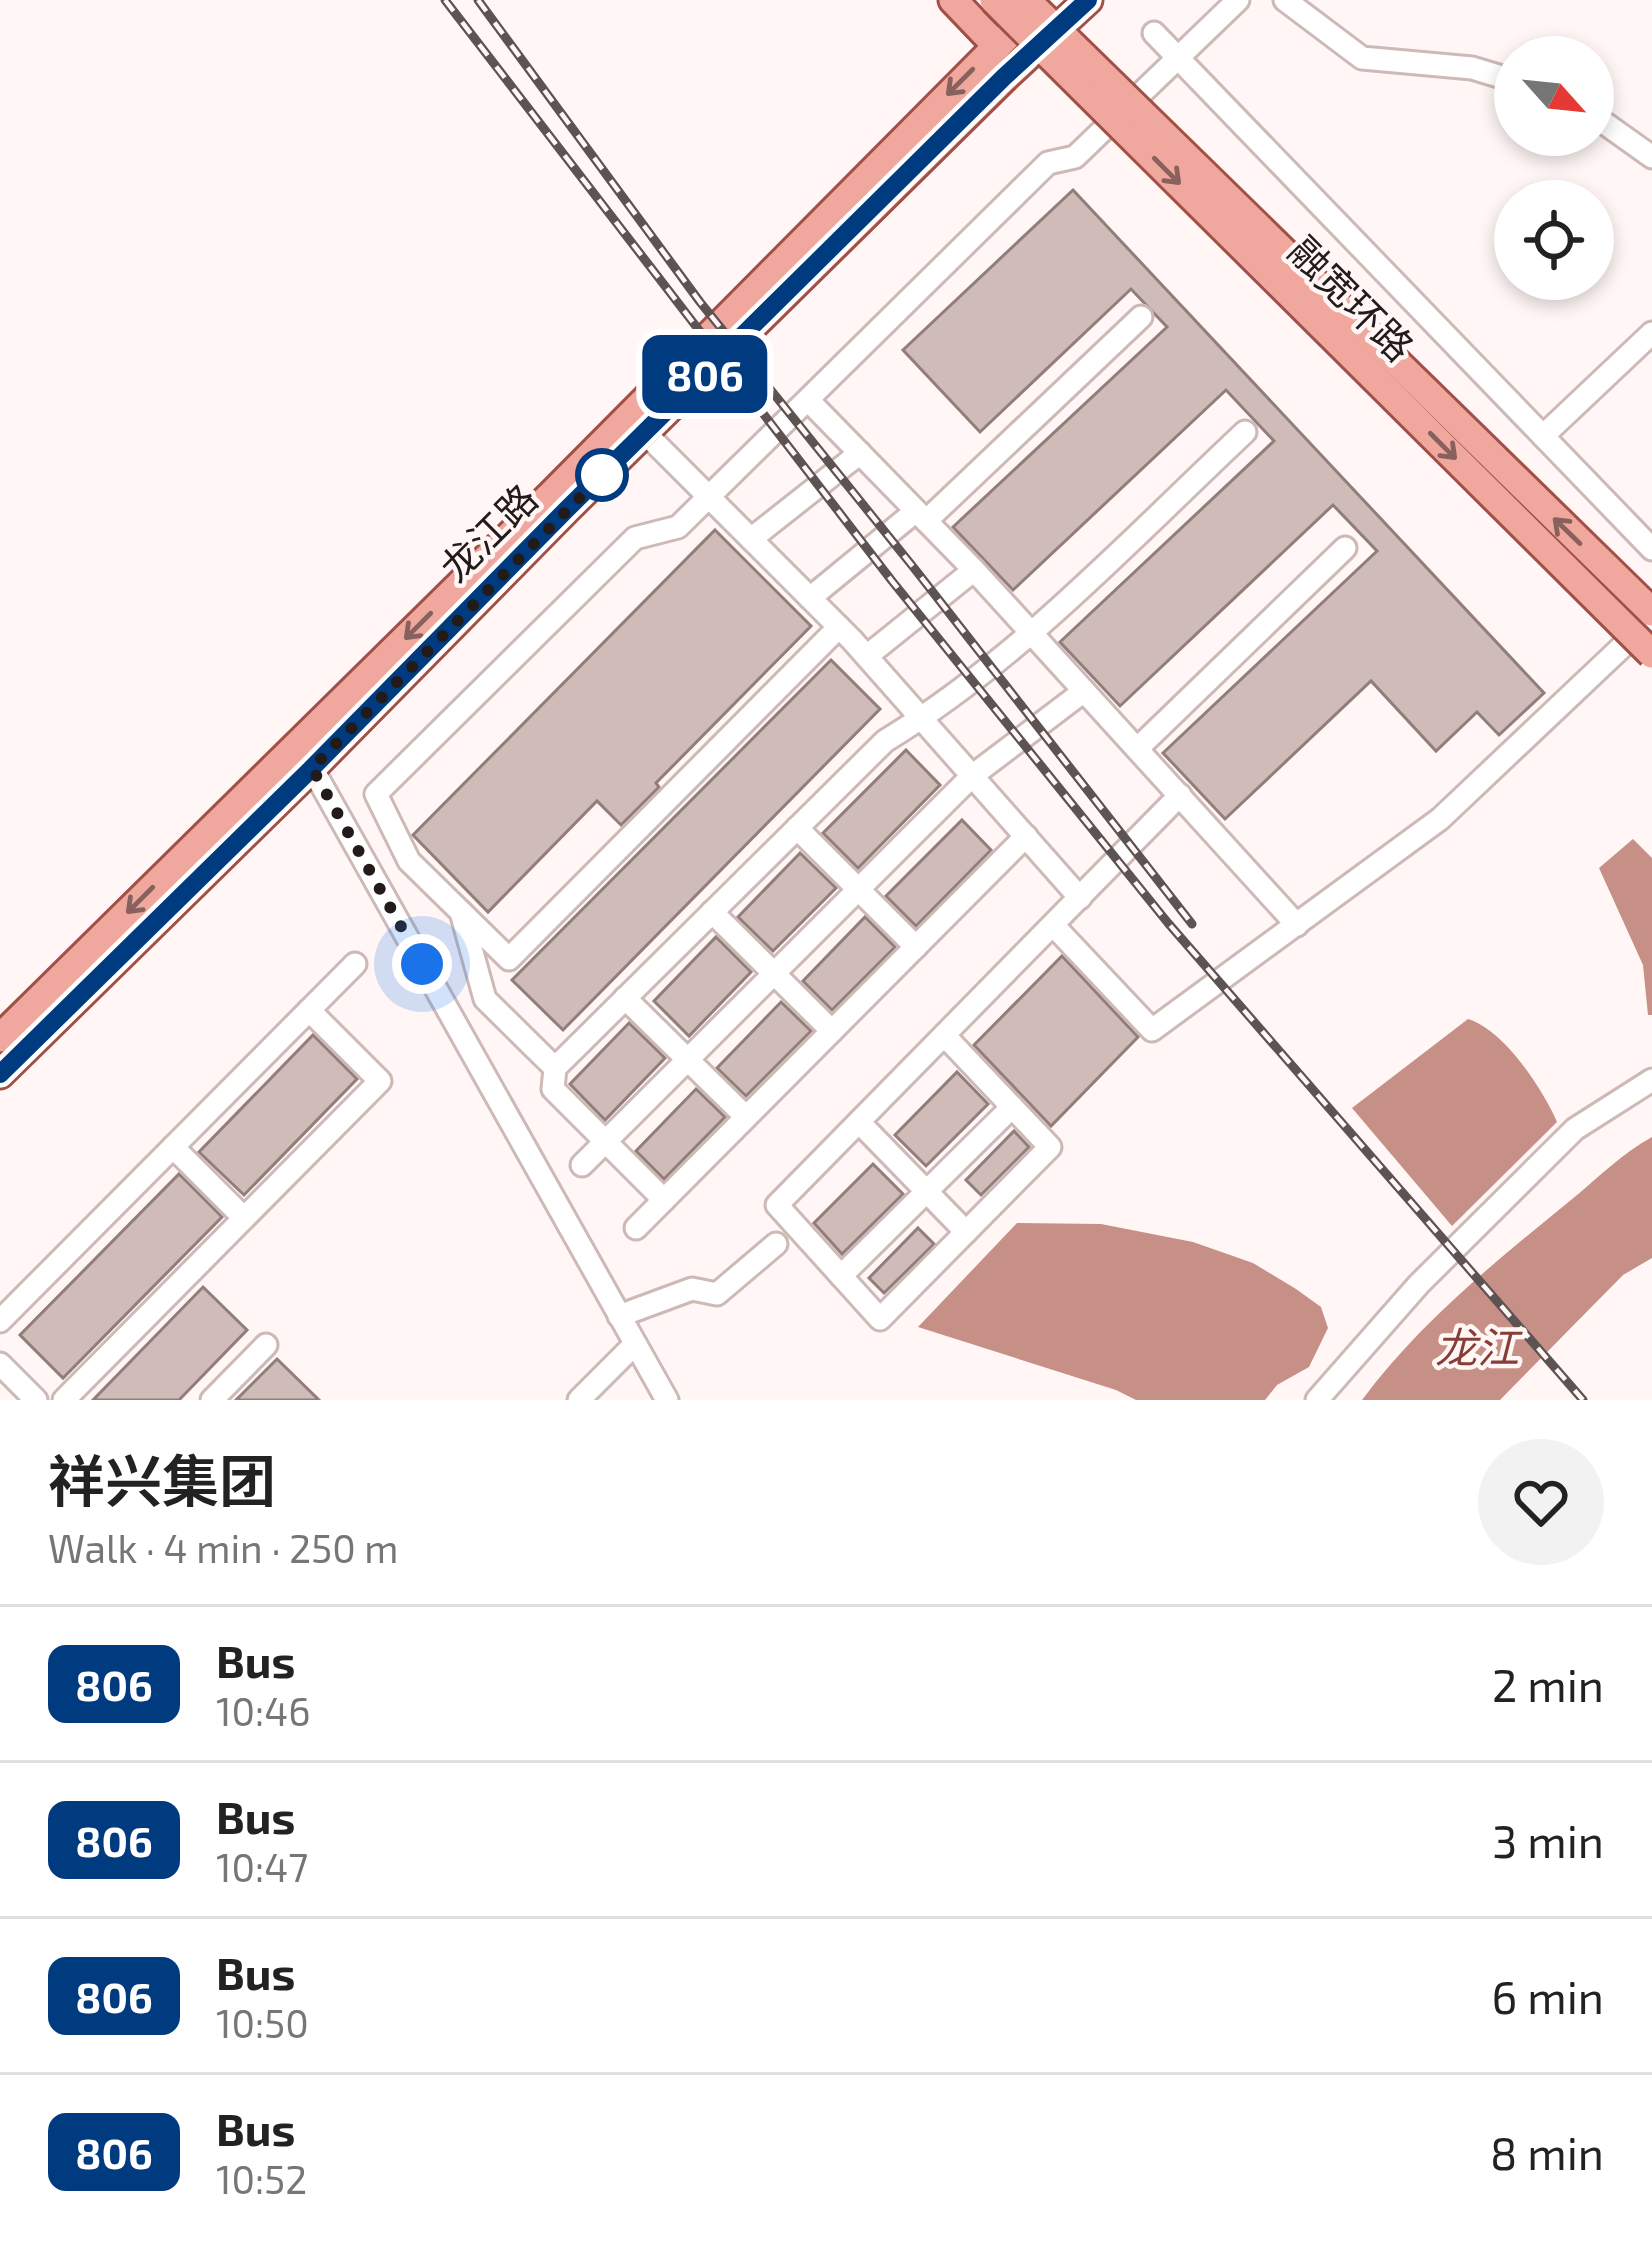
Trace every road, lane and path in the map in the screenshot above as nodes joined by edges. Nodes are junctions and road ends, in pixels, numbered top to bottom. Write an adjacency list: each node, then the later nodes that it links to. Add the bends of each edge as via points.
1 (953, 0): 9 (main road)
2 (994, 0): 31 (main road, 融宽环路, one-way to 31, bridge)
3 (1026, 0): 28 (main road, 融宽环路, one-way to 3, bridge)
4 (1044, 0): 9 (main road, 龙江路)
5 (1088, 0): 18 (main road, 龙江路)
6 (1238, 0): 10 (street)
7 (1285, 0): 11 (street, via 1362,58)
8 (1154, 33): 10 (street)
9 (997, 46): 54 (main road, 龙江路, one-way to 54)
10 (1178, 58): 16 (street, via 1075,158 1048,163); 19 (street)
11 (1494, 75)
12 (1614, 130): 13 (street)
13 (1652, 157)
14 (1141, 317): 22 (street)
15 (1652, 333): 19 (street)
16 (808, 400): 20 (street); 21 (street)
17 (1245, 432): 30 (street)
18 (646, 434): 21 (street); 36 (main road, 龙江路)
19 (1543, 436): 25 (street)
20 (860, 453): 22 (street); 23 (street)
21 (709, 497): 23 (street); 43 (street, via 678,527 635,538 376,794 409,861)
22 (921, 516): 26 (street); 27 (street)
23 (751, 539): 27 (street)
24 (1345, 548): 35 (street)
25 (1652, 549)
26 (974, 570): 30 (street); 32 (street)
27 (810, 598): 29 (street)
28 (1652, 615): 46 (street, via 1440,819)
29 (839, 627): 32 (street); 43 (street, via 509,959)
30 (1030, 633): 33 (street); 34 (street)
31 (1652, 654)
32 (866, 656): 34 (street)
33 (1084, 691): 35 (street); 37 (street)
34 (922, 719): 37 (street); 39 (street, via 885,741)
35 (1138, 748): 38 (street)
36 (312, 768): 57 (main road, 龙江路); 72 (street)
37 (972, 776): 40 (street); 41 (street)
38 (1180, 795): 42 (street); 46 (street)
39 (797, 827): 41 (street); 44 (street)
40 (1025, 836): 42 (street); 47 (street)
41 (859, 889): 47 (street); 49 (street)
42 (1080, 898): 45 (street)
43 (460, 911): 56 (street, via 485,999)
44 (712, 912): 49 (street); 50 (street)
45 (1053, 925): 46 (street, via 1152,1030); 53 (street)
46 (1298, 925)
47 (916, 947): 52 (street)
48 (355, 964): 51 (street)
49 (774, 974): 52 (street); 55 (street)
50 (625, 998): 55 (street); 56 (street)
51 (309, 1010): 63 (street); 67 (street, via 380,1081)
52 (832, 1031): 60 (street)
53 (944, 1035): 59 (street); 61 (street)
54 (0, 1038)
55 (688, 1060): 60 (street); 62 (street)
56 (555, 1067): 62 (street, via 553,1090)
57 (0, 1074)
58 (1652, 1080): 82 (street, via 1576,1129 1419,1284)
59 (1012, 1107): 65 (street); 69 (street, via 1050,1147)
60 (746, 1117): 66 (street)
61 (859, 1122): 65 (street); 71 (street, via 777,1204)
62 (605, 1142): 64 (street); 66 (street)
63 (172, 1147): 67 (street); 73 (street)
64 (582, 1166)
65 (927, 1192): 69 (street); 71 (street)
66 (664, 1200): 68 (street)
67 (244, 1218): 78 (street)
68 (636, 1228)
69 (966, 1232): 71 (street, via 880,1319)
70 (776, 1244): 72 (street, via 717,1294 692,1289)
71 (841, 1276)
72 (620, 1316): 74 (street)
73 (0, 1321)
74 (635, 1344): 80 (street); 81 (street)
75 (266, 1345): 79 (street)
76 (0, 1364): 77 (street)
77 (36, 1400)
78 (64, 1400)
79 (212, 1400)
80 (579, 1400)
81 (667, 1400)
82 (1317, 1400)

